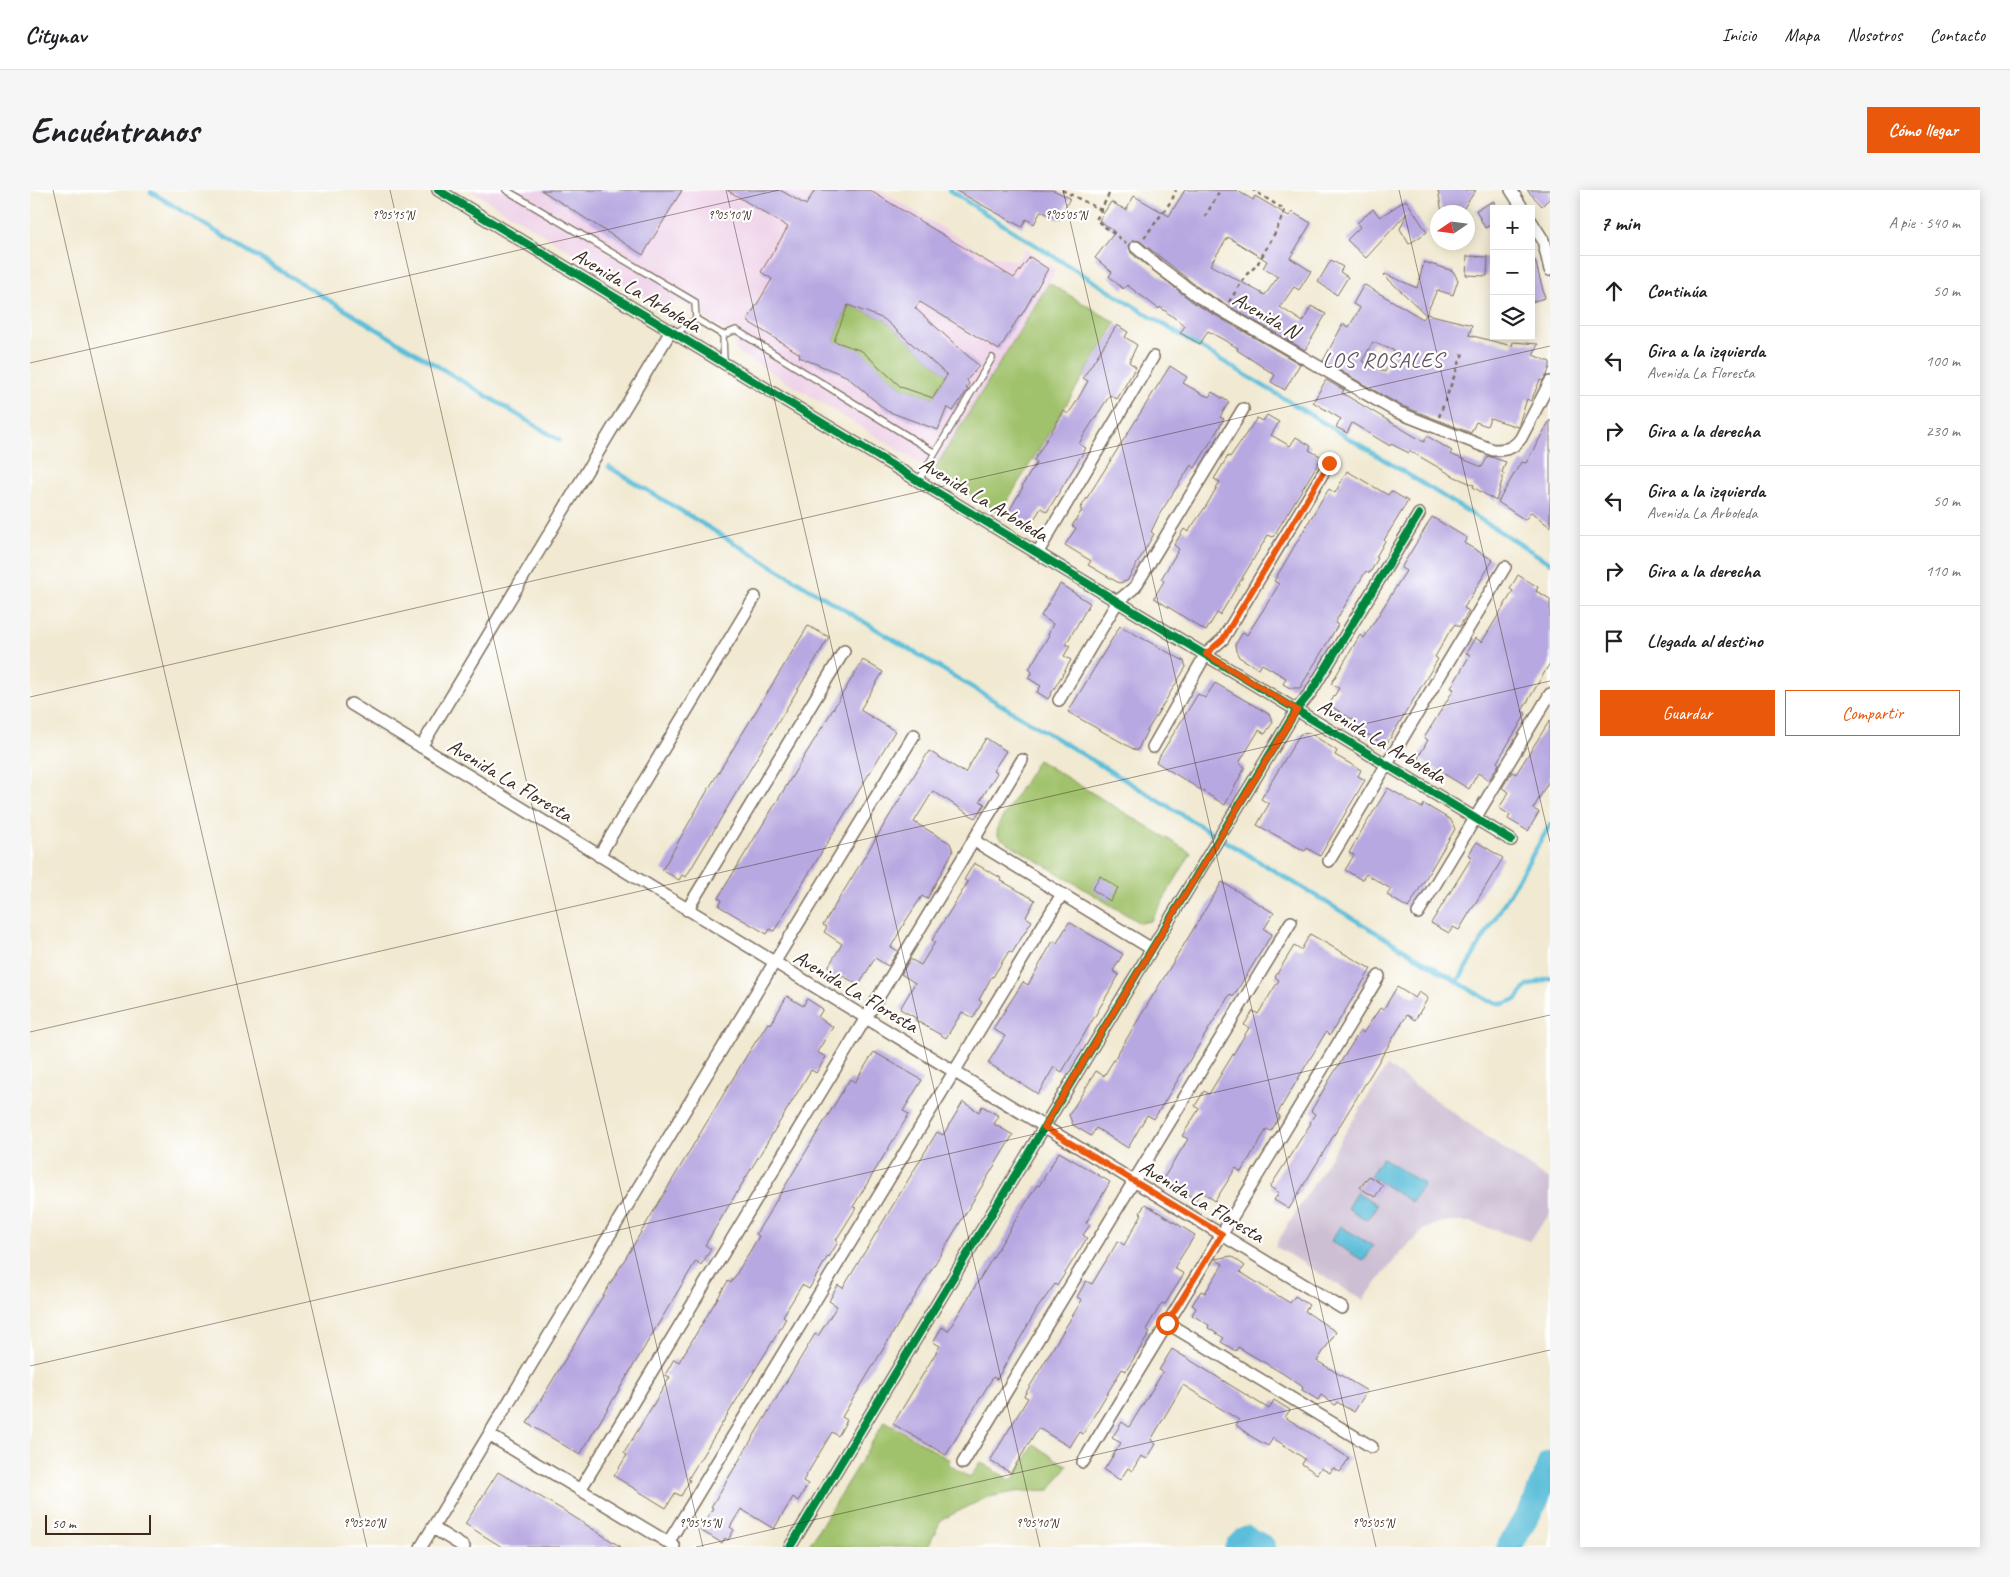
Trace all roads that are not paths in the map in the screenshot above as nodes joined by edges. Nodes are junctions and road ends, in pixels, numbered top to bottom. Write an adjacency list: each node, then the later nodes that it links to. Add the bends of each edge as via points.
1 (438, 190): 9 (street, Avenida La Arboleda)
2 (506, 190): 8 (lane, via 695,302)
3 (1511, 190): 4 (street)
4 (1520, 205)
5 (1535, 227): 7 (street, via 1543,240)
6 (1136, 247): 14 (street, Avenida N, via 1192,292 1222,311 1397,412 1493,450 1515,446)
7 (1550, 270)
8 (696, 319): 9 (lane); 10 (lane)
9 (673, 332): 13 (street, Avenida La Arboleda); 31 (street)
10 (724, 335): 13 (lane); 16 (lane, via 736,330)
11 (1153, 357): 20 (street)
12 (992, 358): 16 (lane)
13 (724, 363): 18 (street, Avenida La Arboleda)
14 (1550, 382)
15 (1243, 409): 23 (street, via 1135,587)
16 (935, 453): 18 (lane)
17 (1329, 463): 25 (street, via 1223,639)
18 (919, 480): 20 (street, Avenida La Arboleda)
19 (1419, 514): 29 (street, via 1312,692)
20 (1038, 552): 23 (street, Avenida La Arboleda)
21 (1505, 568): 34 (street)
22 (755, 597): 38 (street)
23 (1118, 601): 25 (street, Avenida La Arboleda); 27 (street)
24 (844, 651): 41 (street)
25 (1206, 654): 29 (street, Avenida La Arboleda); 32 (street)
26 (1550, 694): 35 (street)
27 (1059, 700)
28 (351, 704): 31 (street, Avenida La Floresta)
29 (1297, 710): 34 (street, Avenida La Arboleda); 44 (street)
30 (914, 735): 45 (street)
31 (421, 747): 38 (street, Avenida La Floresta)
32 (1153, 747)
33 (1022, 760): 36 (street)
34 (1387, 764): 35 (street, Avenida La Arboleda); 39 (street)
35 (1475, 818): 37 (street, Avenida La Arboleda); 42 (street)
36 (973, 840): 40 (street); 47 (street)
37 (1511, 840)
38 (599, 856): 41 (street, Avenida La Floresta)
39 (1329, 861)
40 (1062, 894): 44 (street); 48 (street)
41 (687, 910): 45 (street, Avenida La Floresta)
42 (1418, 913)
43 (1291, 922): 50 (street)
44 (1152, 949): 49 (street)
45 (774, 963): 47 (street, Avenida La Floresta); 54 (street)
46 (1379, 976): 51 (street)
47 (866, 1018): 48 (street, Avenida La Floresta); 58 (street)
48 (953, 1072): 49 (street, Avenida La Floresta); 60 (street)
49 (1044, 1127): 50 (street, Avenida La Floresta); 63 (street)
50 (1134, 1181): 51 (street, Avenida La Floresta); 57 (street)
51 (1222, 1234): 52 (street, Avenida La Floresta); 53 (street)
52 (1342, 1308)
53 (1167, 1323): 55 (street); 56 (street)
54 (489, 1435): 58 (street); 59 (street)
55 (1372, 1447)
56 (1083, 1462)
57 (962, 1463)
58 (580, 1490): 60 (street)
59 (433, 1528): 61 (street); 62 (street)
60 (672, 1545)
61 (421, 1547)
62 (464, 1547)
63 (790, 1547)

